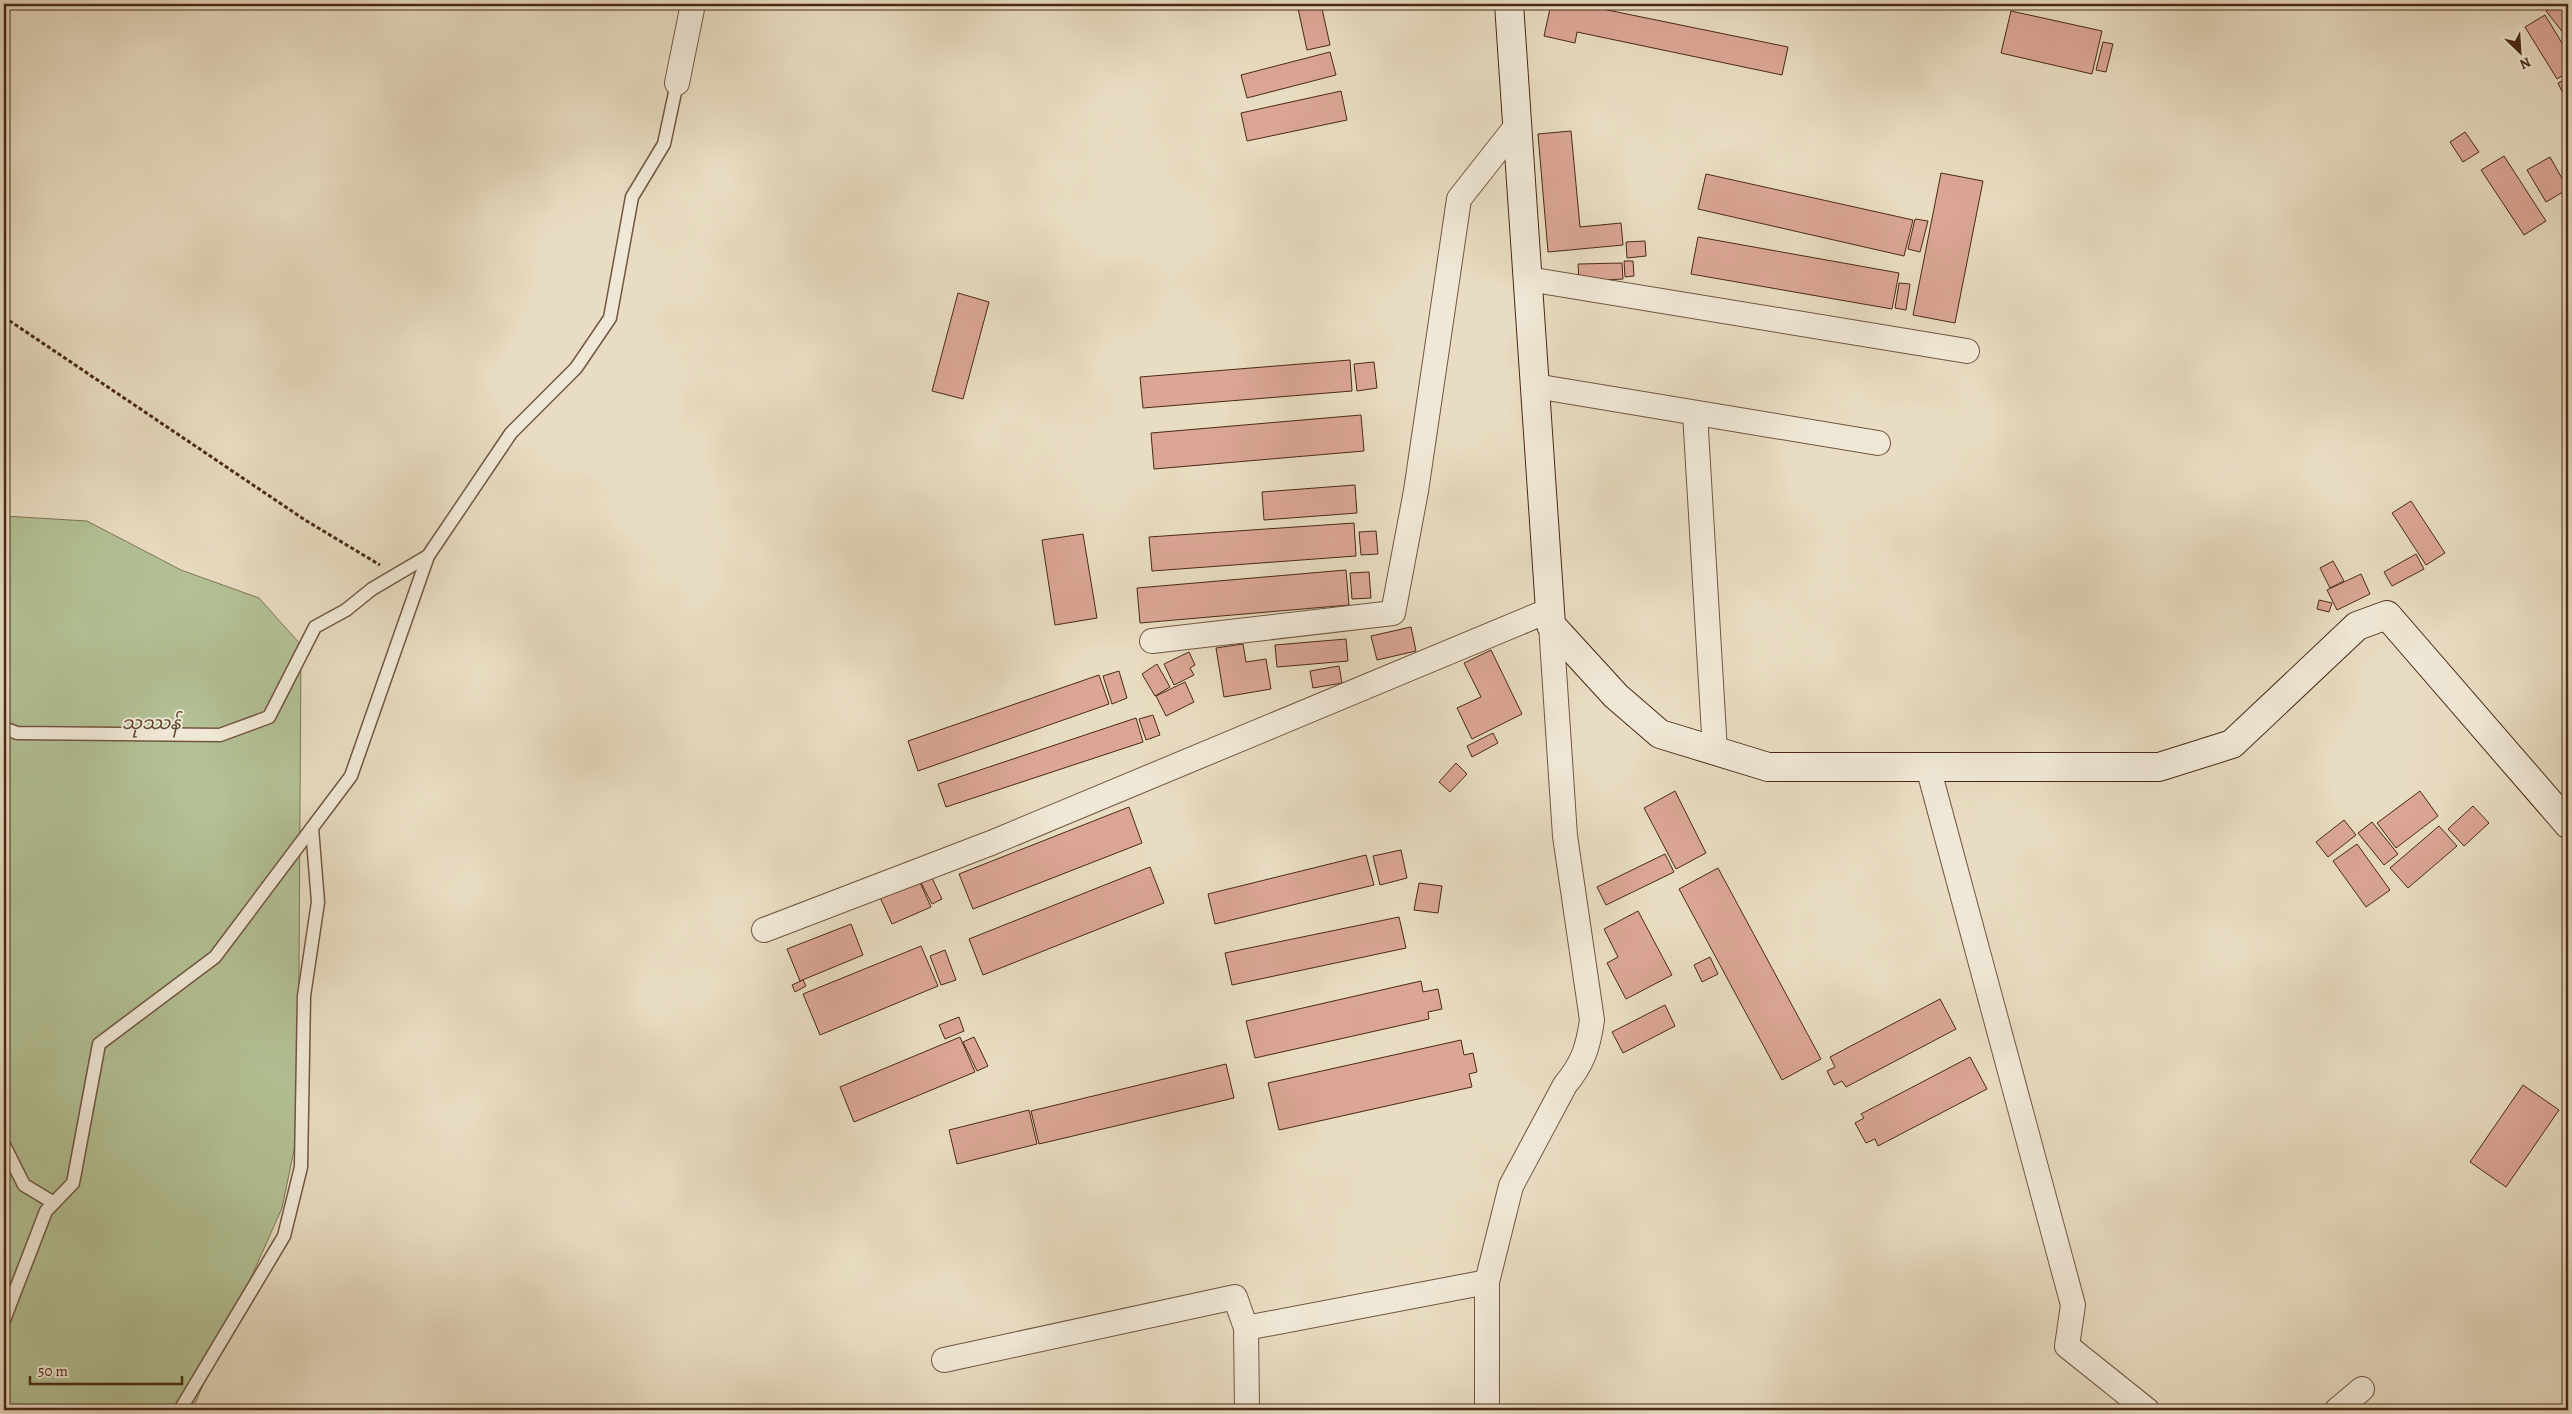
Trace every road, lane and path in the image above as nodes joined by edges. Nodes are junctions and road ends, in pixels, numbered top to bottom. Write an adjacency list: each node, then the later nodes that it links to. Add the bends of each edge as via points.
1 (693, 4): 3 (street)
2 (1509, 4): 4 (street)
3 (678, 83): 11 (lane, via 664,144 632,197 610,318 576,368 511,433)
4 (1518, 124): 5 (street); 14 (street, via 1459,199 1416,491 1393,612)
5 (1528, 279): 7 (street); 8 (street)
6 (4, 317): 12 (path, via 304,520)
7 (1967, 351)
8 (1535, 386): 9 (street); 13 (street)
9 (1694, 413): 10 (street); 16 (street)
10 (1878, 443)
11 (428, 556): 12 (lane); 19 (lane, via 351,776)
12 (396, 575): 15 (lane, via 315,627 269,717 220,735 17,733)
13 (1551, 618): 16 (street, via 1616,696 1660,734); 20 (street, via 991,843); 23 (street, via 1565,836 1592,1020 1587,1050 1511,1186)
14 (1152, 641)
15 (4, 728)
16 (1715, 751): 17 (street, via 1768,767)
17 (1928, 767): 18 (street, via 2159,767 2232,744 2357,626 2387,614); 31 (street, via 2074,1305 2067,1346)
18 (2568, 824)
19 (312, 828): 22 (lane, via 215,957 99,1044 73,1183); 28 (lane, via 318,902 304,996 301,1167 284,1236)
20 (764, 930)
21 (4, 1145): 22 (lane, via 24,1185)
22 (54, 1203): 24 (lane, via 46,1211)
23 (1487, 1282): 25 (street); 30 (street)
24 (4, 1320)
25 (1246, 1328): 26 (street, via 1236,1297); 29 (street)
26 (944, 1360)
27 (2362, 1389): 32 (street)
28 (180, 1410)
29 (1247, 1410)
30 (1487, 1410)
31 (2147, 1410)
32 (2338, 1410)

